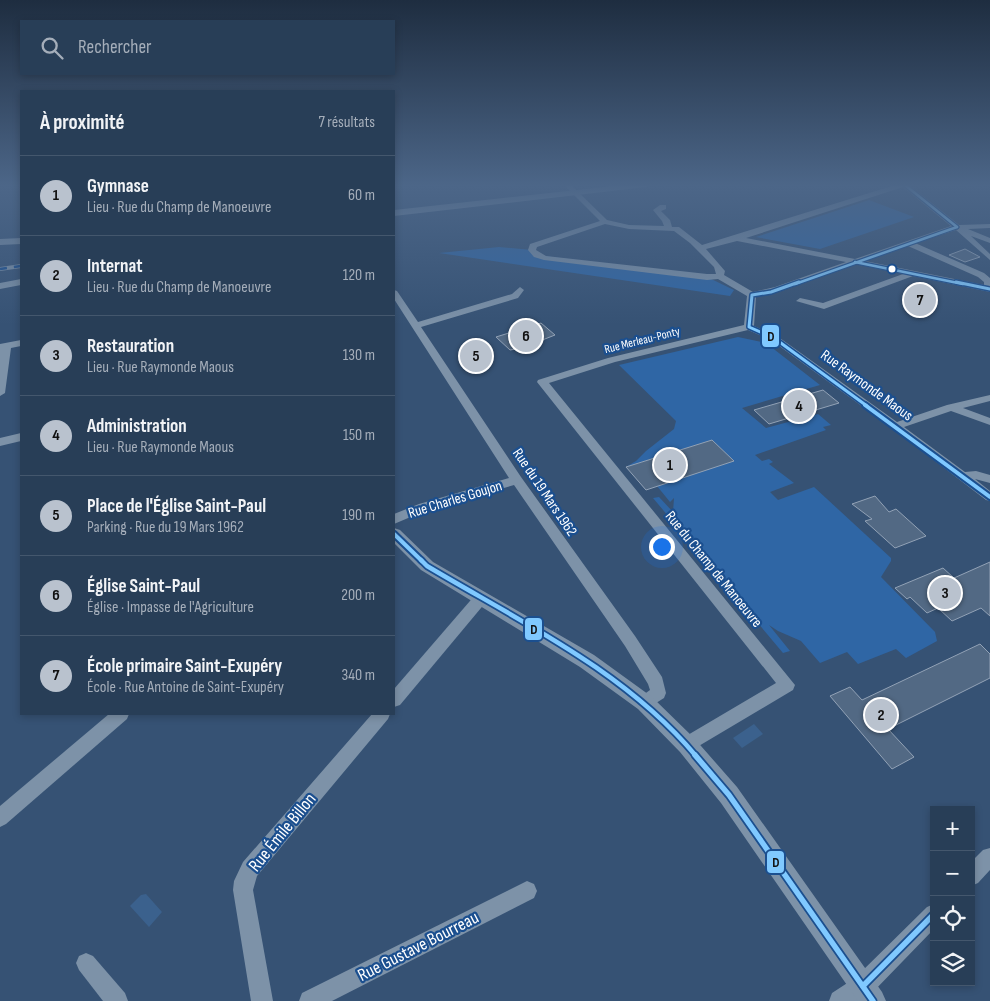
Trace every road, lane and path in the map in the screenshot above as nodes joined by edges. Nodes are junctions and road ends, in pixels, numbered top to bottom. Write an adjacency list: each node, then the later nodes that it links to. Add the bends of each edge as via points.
1 (576, 232): 17 (street, via 533,246 532,250 544,258)
2 (682, 232): 12 (street)
3 (756, 232): 7 (street)
4 (945, 232): 11 (street)
5 (961, 232): 13 (street)
6 (966, 232): 9 (street)
7 (736, 238): 12 (street); 14 (street)
8 (20, 241): 10 (street)
9 (990, 241)
10 (0, 242)
11 (908, 243): 14 (street); 15 (street)
12 (700, 248): 17 (street, via 717,264)
13 (990, 259): 15 (street)
14 (853, 262): 16 (street); 23 (street)
15 (968, 269): 20 (street, via 988,281)
16 (914, 273): 20 (street); 24 (street, via 824,306)
17 (720, 276): 23 (street)
18 (20, 282): 19 (street)
19 (0, 286)
20 (990, 289)
21 (520, 290): 25 (street, via 515,296)
22 (395, 295): 25 (street, Rue du 19 Mars 1962)
23 (751, 298): 26 (street)
24 (800, 301)
25 (416, 326): 39 (street, Rue du 19 Mars 1962)
26 (749, 327): 29 (street, Rue Merleau-Ponty, via 612,360); 34 (street, Rue Raymonde Maous, via 774,338)
27 (20, 343): 28 (street)
28 (3, 347): 30 (street)
29 (542, 382): 48 (street, Rue du Champ de Manoeuvre, via 787,685)
30 (0, 393)
31 (990, 398): 32 (street)
32 (951, 407): 33 (street); 34 (street)
33 (990, 422)
34 (896, 426): 37 (street, Rue Raymonde Maous)
35 (20, 437): 36 (street)
36 (0, 442)
37 (963, 476): 38 (street); 40 (street, Rue Raymonde Maous)
38 (990, 479)
39 (516, 480): 41 (street, Rue Charles Goujon, via 423,507); 45 (street, Rue du 19 Mars 1962, via 656,682 658,694)
40 (990, 497)
41 (395, 519)
42 (395, 535): 43 (street, via 427,566)
43 (481, 598): 44 (street); 45 (street, via 587,661)
44 (395, 699)
45 (645, 704): 48 (street)
46 (120, 715): 49 (street)
47 (381, 715): 57 (street, Rue Émile Billon, via 250,869 244,881)
48 (687, 746): 55 (street, via 729,795)
49 (0, 818)
50 (990, 857): 51 (street)
51 (975, 872)
52 (526, 891): 58 (street, Rue Gustave Bourreau)
53 (930, 919): 55 (street)
54 (86, 963): 56 (street)
55 (868, 994): 59 (street)
56 (117, 1001)
57 (262, 1001)
58 (310, 1001)
59 (840, 1001)

